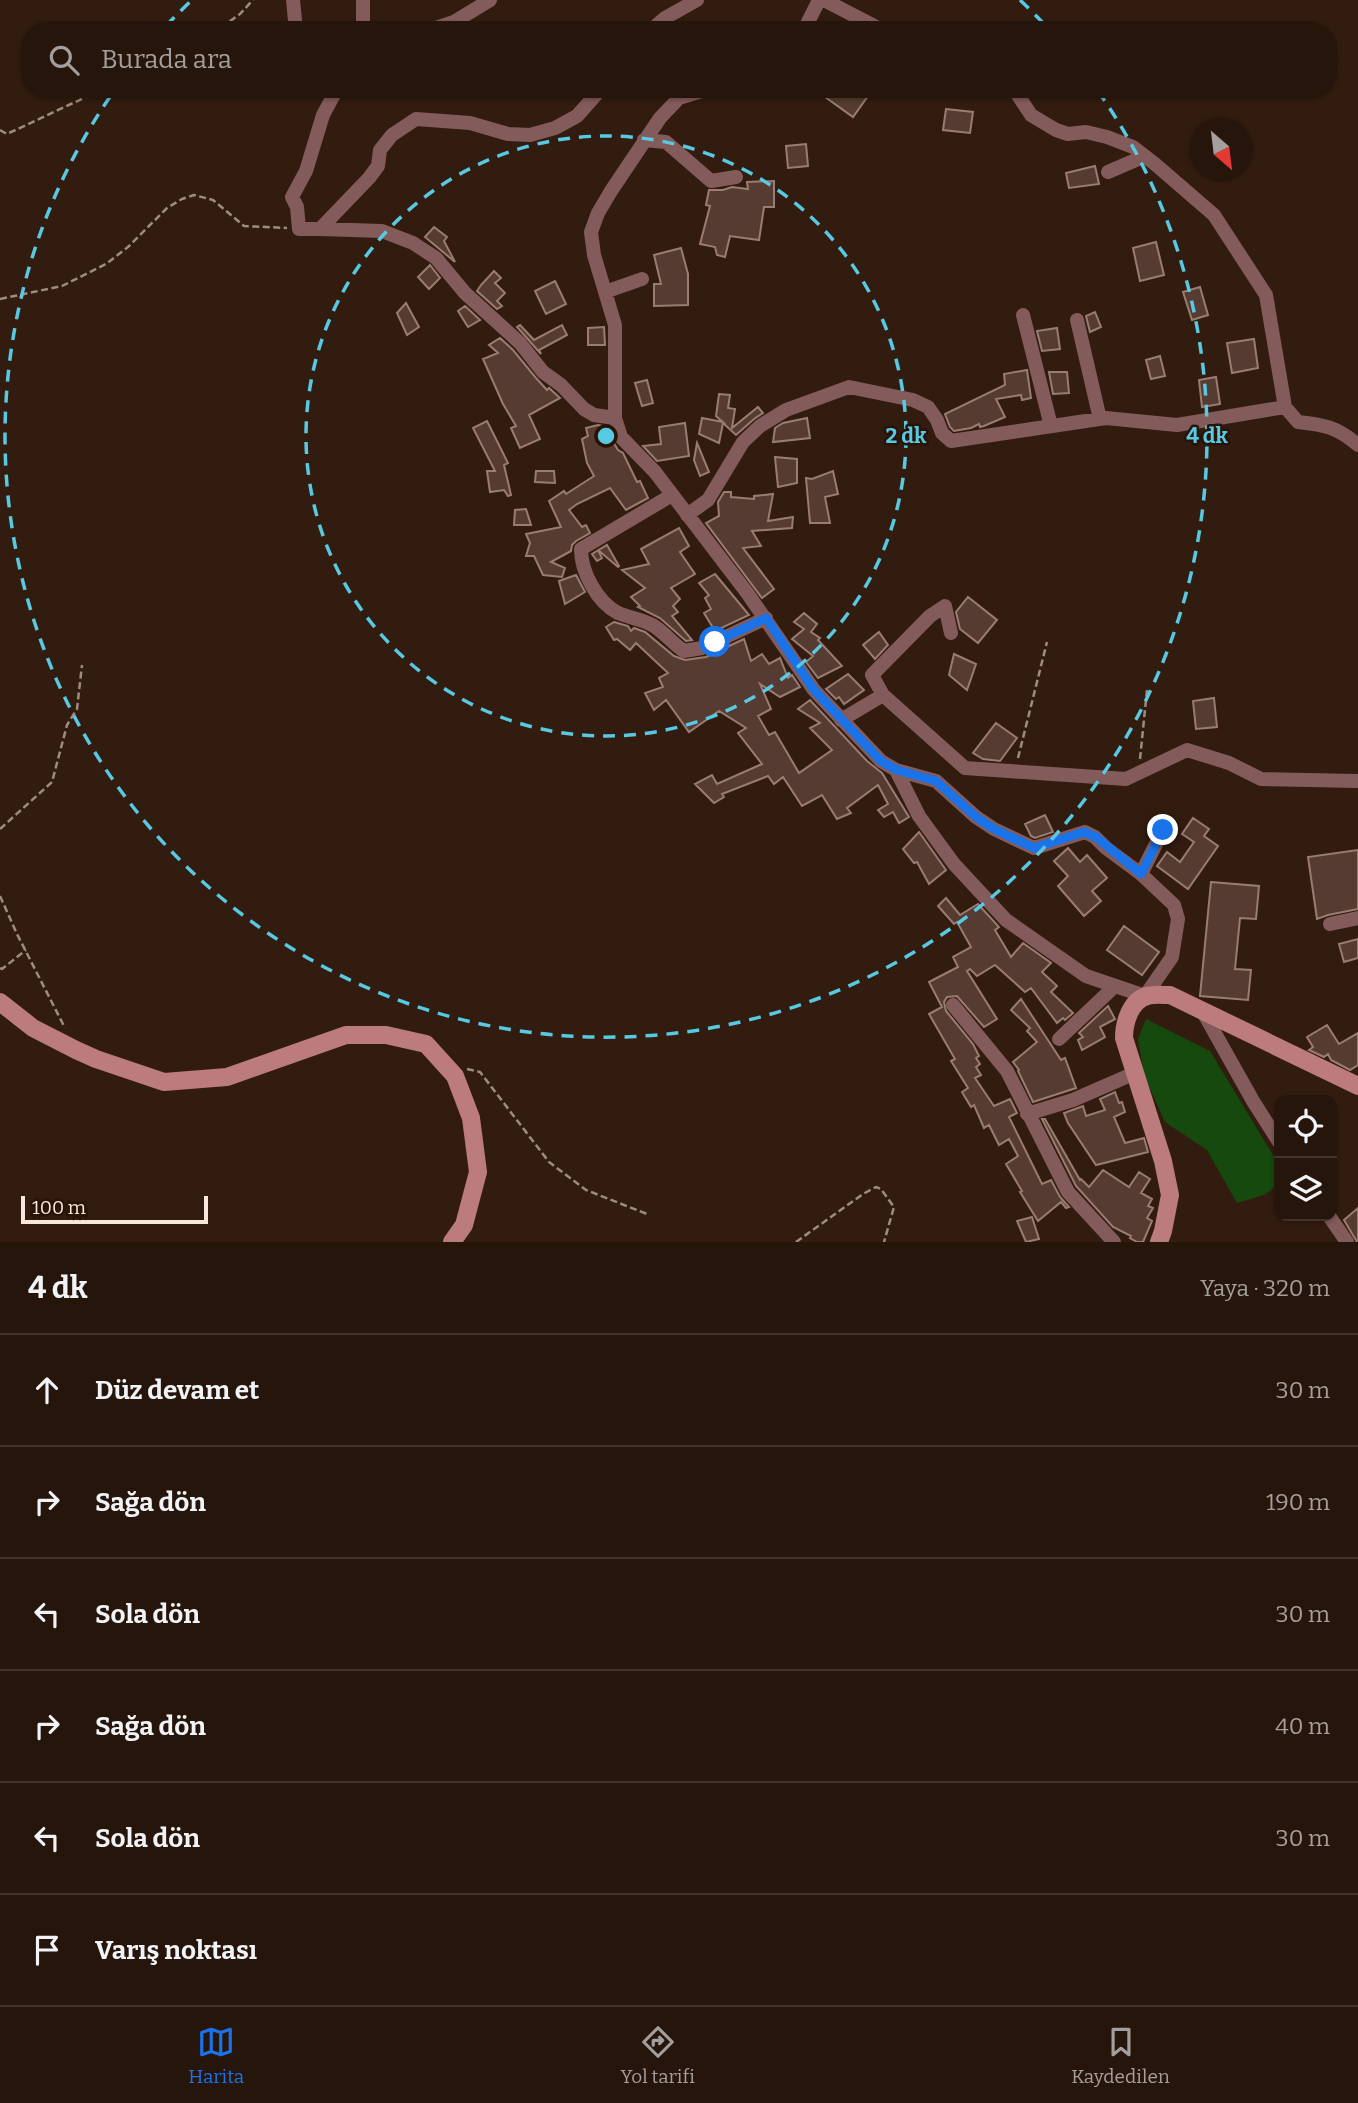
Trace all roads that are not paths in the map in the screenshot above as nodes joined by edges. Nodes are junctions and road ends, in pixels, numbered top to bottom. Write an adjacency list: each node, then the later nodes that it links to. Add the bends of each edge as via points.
1 (293, 0): 6 (street)
2 (363, 0): 7 (street)
3 (490, 0): 8 (street)
4 (697, 0): 9 (street)
5 (821, 0): 10 (street); 11 (street)
6 (295, 21)
7 (363, 21)
8 (456, 21)
9 (662, 21)
10 (809, 21)
11 (864, 21)
12 (332, 98): 20 (street, via 292,197 299,229)
13 (593, 98): 20 (street, via 577,116 530,135 470,123 416,119 392,135 380,150 378,166 369,178)
14 (679, 98): 16 (street)
15 (1020, 98): 17 (street, via 1031,115 1056,130 1107,137)
16 (644, 140): 19 (street, via 666,142 711,181); 22 (street, via 597,213 591,232)
17 (1145, 156): 18 (street); 25 (street, via 1214,215 1266,295)
18 (1108, 172)
19 (736, 177)
20 (320, 229): 26 (street, via 382,231 413,243 436,258 465,293 584,410)
21 (642, 279): 22 (street)
22 (605, 292): 26 (street, via 615,326)
23 (1023, 315): 28 (street)
24 (1077, 320): 27 (street)
25 (1285, 407): 27 (street, via 1177,425); 29 (street, via 1298,422 1327,426)
26 (615, 418): 30 (street, via 621,437)
27 (1100, 419): 28 (street)
28 (1051, 426): 31 (street, via 951,441 928,407 849,387 786,410 760,426 743,442 708,500)
29 (1358, 445)
30 (672, 495): 31 (street); 32 (street, via 581,549 589,578 603,602 621,614 652,624 684,651 702,648)
31 (687, 515): 32 (street)
32 (766, 618): 35 (street, via 814,690)
33 (951, 633): 34 (street, via 945,606 872,675)
34 (883, 695): 35 (street); 37 (street)
35 (841, 720): 36 (street, via 881,761)
36 (897, 770): 37 (street); 43 (street, via 919,816 954,864 1006,920 1086,976)
37 (950, 774): 38 (street, via 1014,771 1126,779 1187,750 1261,779); 40 (street, via 976,817 994,829 1034,848 1084,832)
38 (1358, 781)
39 (1163, 830): 40 (street)
40 (1141, 874): 44 (street, via 1174,905 1178,919 1172,957)
41 (1358, 918): 42 (street)
42 (1330, 924)
43 (1115, 986): 44 (street); 48 (street)
44 (1145, 996): 47 (street, via 1170,995); 49 (street, via 1124,1023)
45 (0, 1002): 54 (street, via 33,1028 76,1050 164,1082 227,1077 346,1035 386,1035 426,1044 455,1076 471,1118 478,1172 464,1225)
46 (953, 1005): 51 (street, via 1007,1071)
47 (1203, 1012): 50 (street); 52 (street)
48 (1059, 1040)
49 (1135, 1073): 51 (street); 56 (street, via 1170,1195)
50 (1358, 1086)
51 (1027, 1114): 55 (street, via 1068,1192)
52 (1274, 1134)
53 (1332, 1221): 57 (street)
54 (452, 1242)
55 (1114, 1242)
56 (1158, 1242)
57 (1347, 1242)

